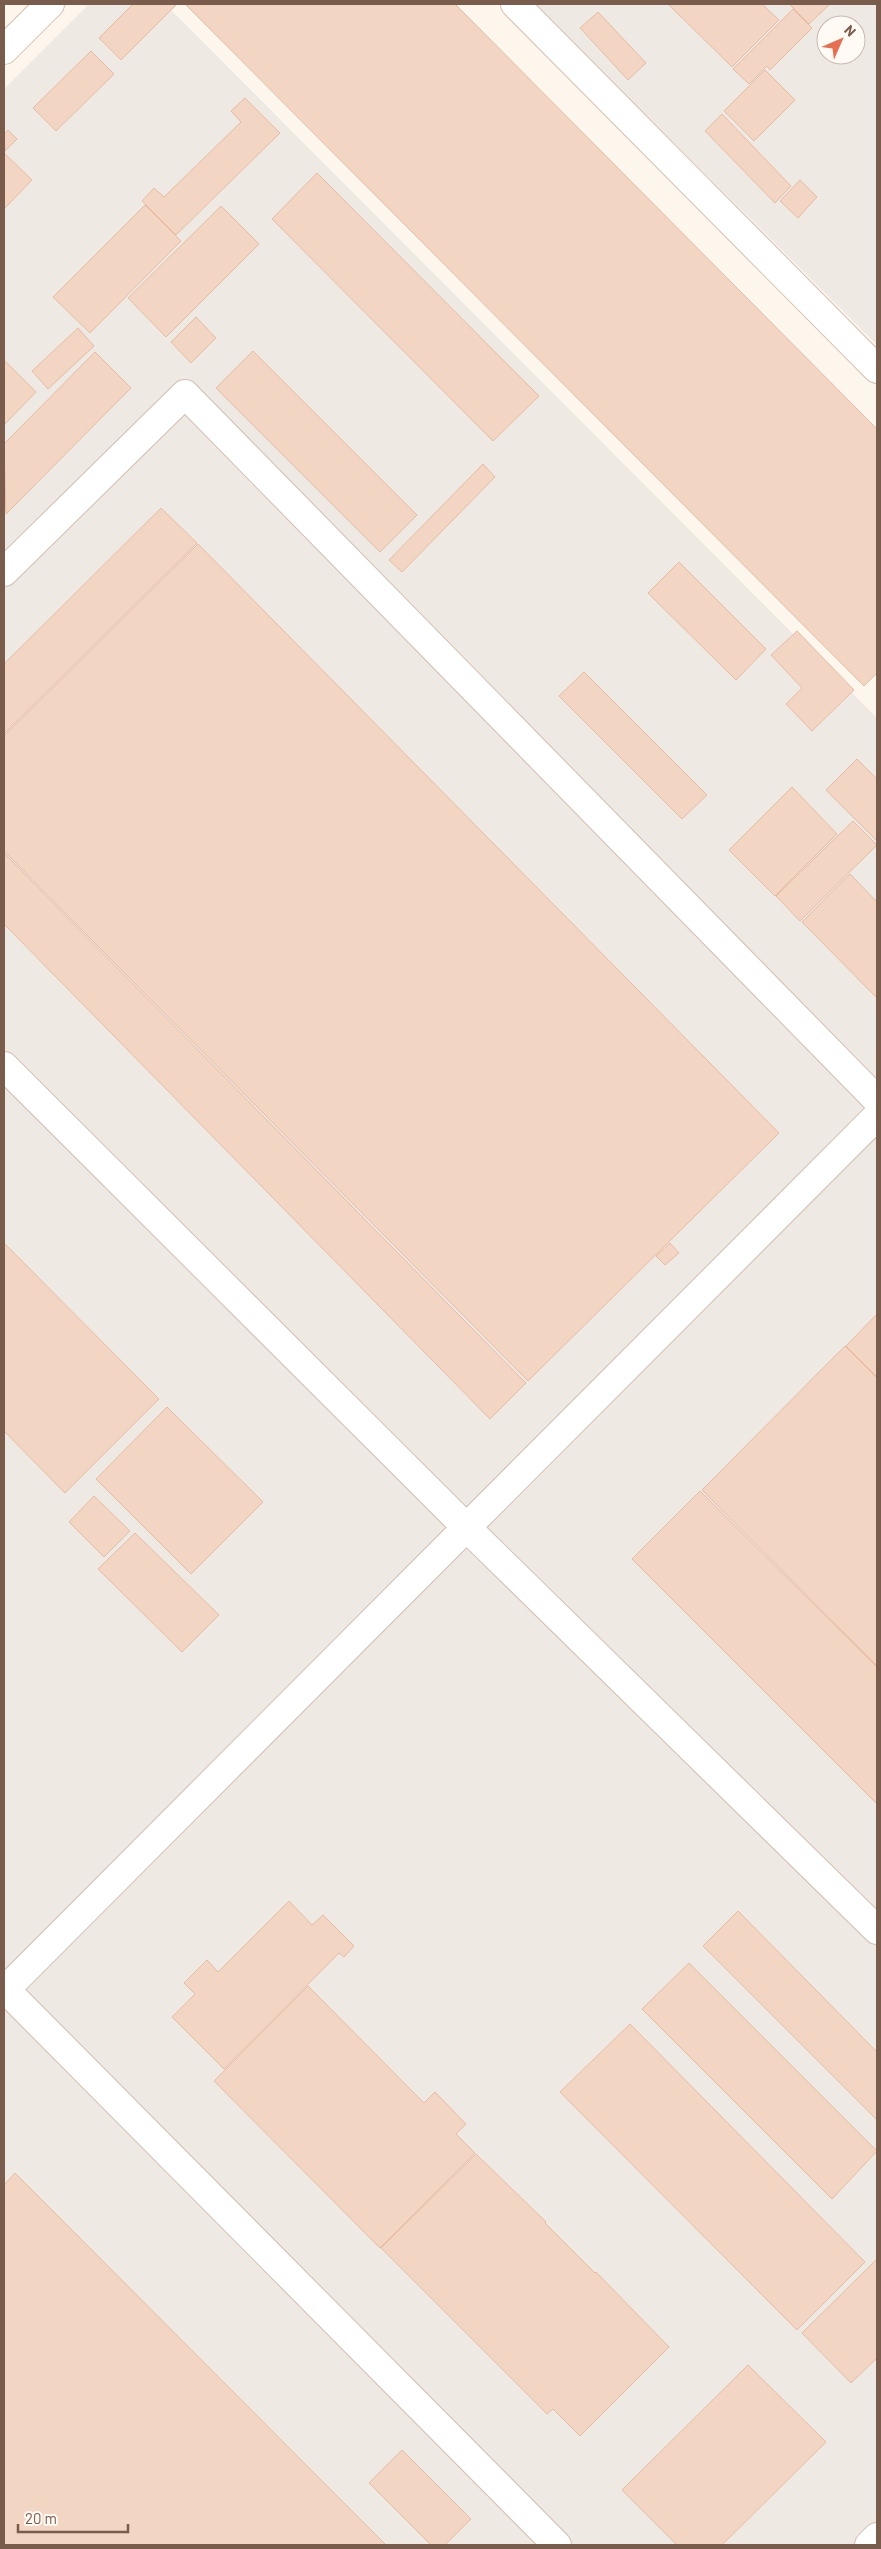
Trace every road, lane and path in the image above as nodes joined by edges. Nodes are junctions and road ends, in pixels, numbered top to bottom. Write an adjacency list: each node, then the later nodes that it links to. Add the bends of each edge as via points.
1 (50, 4): 3 (street)
2 (515, 4): 4 (street)
3 (4, 50)
4 (877, 369)
5 (4, 572): 7 (street, via 185,394)
6 (4, 1066): 9 (street)
7 (877, 1100)
8 (877, 1116): 9 (street)
9 (466, 1527): 10 (street); 11 (street)
10 (877, 1930)
11 (4, 1990): 13 (street)
12 (877, 2537): 14 (street)
13 (556, 2545)
14 (869, 2545)

